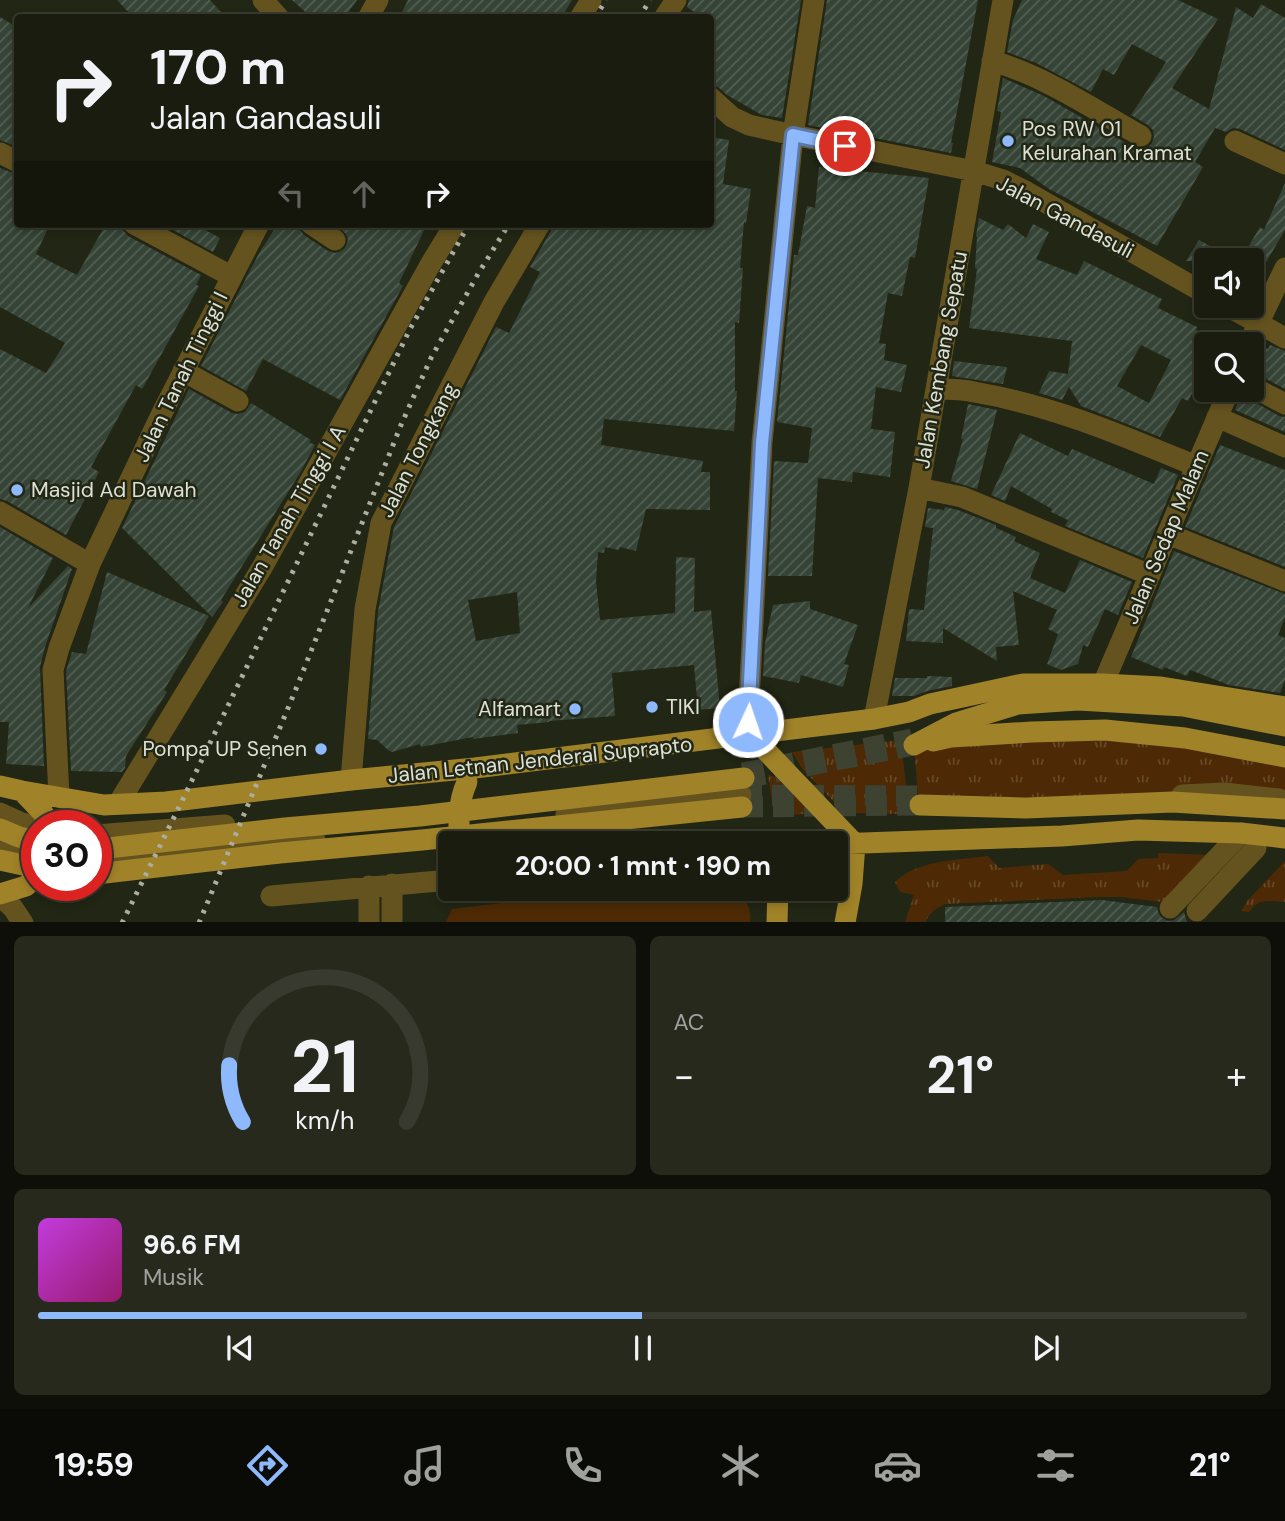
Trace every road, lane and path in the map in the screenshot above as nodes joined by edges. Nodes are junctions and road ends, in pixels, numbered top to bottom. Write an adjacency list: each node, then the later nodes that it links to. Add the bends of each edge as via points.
1 (263, 0): 4 (street)
2 (814, 0): 7 (street)
3 (1003, 0): 5 (street, Jalan Kembang Sepatu)
4 (275, 14)
5 (992, 61): 8 (street, via 1035,77); 11 (street, Jalan Kembang Sepatu)
6 (714, 101): 7 (street, Jalan Gandasuli, via 749,125)
7 (793, 135): 11 (street, Jalan Gandasuli); 45 (street, via 762,443)
8 (1141, 136)
9 (1235, 141): 10 (street)
10 (1285, 164)
11 (975, 171): 20 (street, Jalan Gandasuli, via 1027,192); 26 (street, Jalan Kembang Sepatu)
12 (141, 228): 19 (street, Jalan Tanah Tinggi I)
13 (257, 228): 19 (street, Jalan Tanah Tinggi I)
14 (317, 228): 17 (street)
15 (453, 228): 56 (street, Jalan Tanah Tinggi I A, via 263,566)
16 (538, 228): 49 (street, Jalan Tongkang, via 494,302 381,523 365,609)
17 (335, 240)
18 (1285, 268): 22 (street)
19 (231, 276): 25 (street, Jalan Tanah Tinggi I)
20 (1194, 287)
21 (1248, 318): 22 (street)
22 (1257, 323): 23 (street); 24 (street)
23 (1253, 332)
24 (1285, 338)
25 (183, 371): 28 (street); 37 (street, Jalan Tanah Tinggi I)
26 (936, 389): 33 (street, via 1034,404); 34 (street, Jalan Kembang Sepatu)
27 (1264, 393): 30 (street)
28 (238, 401)
29 (1223, 402): 31 (street, Jalan Sedap Malam)
30 (1285, 404)
31 (1217, 417): 32 (street); 33 (street, Jalan Sedap Malam)
32 (1285, 447)
33 (1196, 466): 36 (street, Jalan Sedap Malam)
34 (919, 488): 38 (street, via 962,497); 42 (street, Jalan Kembang Sepatu)
35 (0, 512): 37 (street)
36 (1168, 534): 38 (street, Jalan Sedap Malam); 39 (street)
37 (90, 564): 53 (street, Jalan Tanah Tinggi I, via 53,670)
38 (1150, 575): 40 (street, Jalan Sedap Malam)
39 (1285, 581)
40 (1103, 684): 41 (main road, Jalan Letnan Jenderal Suprapto, via 1161,687); 42 (main road, Jalan Letnan Jenderal Suprapto, via 1023,684)
41 (1285, 707)
42 (874, 719): 45 (main road, Jalan Letnan Jenderal Suprapto)
43 (956, 723): 44 (main road, via 1018,704 1078,700 1184,706); 46 (street, via 1020,711 1077,707 1184,716); 47 (main road, via 913,742 1105,730 1185,738)
44 (1285, 726)
45 (751, 735): 48 (main road, Jalan Letnan Jenderal Suprapto); 63 (main road)
46 (1285, 736)
47 (1285, 757)
48 (471, 775): 49 (main road, Jalan Letnan Jenderal Suprapto); 62 (main road, bridge, via 461,794)
49 (351, 780): 56 (main road, Jalan Letnan Jenderal Suprapto, via 174,802)
50 (0, 786): 52 (main road, Jalan Letnan Jenderal Suprapto)
51 (742, 788): 65 (street); 70 (main road, Jalan Letnan Jenderal Suprapto); 74 (street, via 422,832); 77 (main road, via 422,841)
52 (22, 791): 53 (main road, Jalan Letnan Jenderal Suprapto); 58 (main road)
53 (59, 797): 56 (main road, Jalan Letnan Jenderal Suprapto)
54 (1285, 800): 55 (street, via 1224,793)
55 (919, 801): 57 (main road, via 1026,808 1173,802)
56 (118, 804)
57 (1285, 809)
58 (35, 810)
59 (0, 813): 60 (street)
60 (21, 822)
61 (0, 829): 66 (main road)
62 (459, 831)
63 (834, 831)
64 (1241, 833): 67 (main road); 68 (main road, via 1138,830); 85 (street)
65 (112, 834)
66 (21, 837)
67 (1285, 838)
68 (848, 844)
69 (0, 848): 72 (street)
70 (112, 848)
71 (1256, 848): 86 (street)
72 (21, 854)
73 (0, 860): 76 (main road)
74 (112, 861)
75 (848, 861): 91 (main road, via 852,884)
76 (21, 869)
77 (112, 872)
78 (438, 881): 80 (street)
79 (21, 883): 82 (main road)
80 (392, 884): 81 (street); 89 (street)
81 (369, 886): 83 (street); 88 (street)
82 (0, 895): 87 (street)
83 (271, 896)
84 (777, 901): 90 (main road)
85 (1170, 908)
86 (1197, 911)
87 (23, 922)
88 (369, 922)
89 (392, 922)
90 (776, 922)
91 (845, 922)

